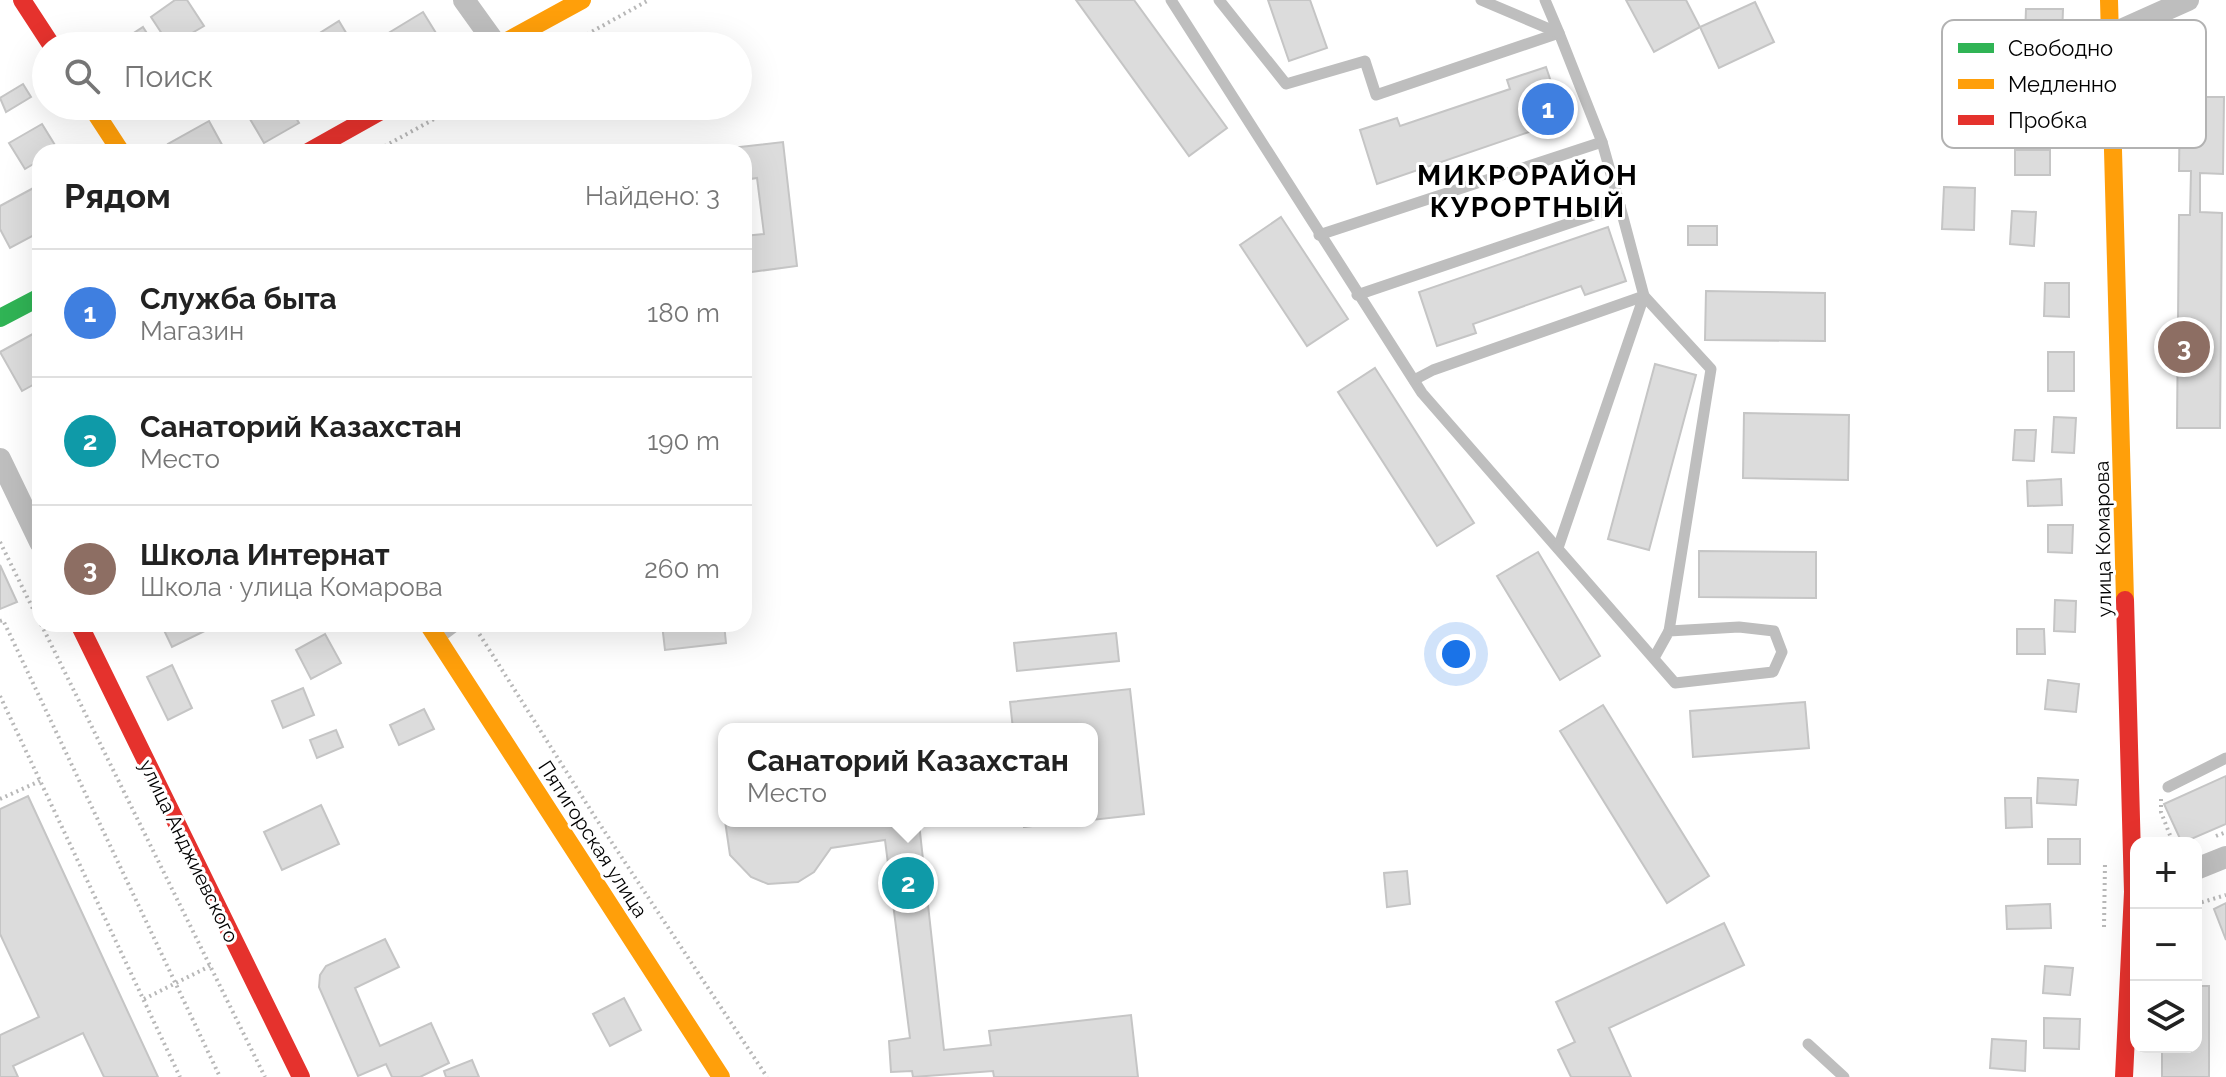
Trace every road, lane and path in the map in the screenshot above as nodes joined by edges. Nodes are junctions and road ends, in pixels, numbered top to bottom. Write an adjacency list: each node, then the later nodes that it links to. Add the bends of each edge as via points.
1 (22, 0): 13 (street)
2 (464, 0): 14 (street)
3 (582, 0): 15 (street)
4 (649, 0): 16 (path)
5 (1171, 0): 27 (lane)
6 (1219, 0): 17 (lane, via 1286,84 1365,61 1376,95)
7 (1481, 0): 17 (lane)
8 (1545, 0): 17 (lane)
9 (2109, 0): 11 (street, улица Комарова)
10 (2188, 0): 12 (street)
11 (2111, 20)
12 (2143, 20)
13 (43, 32)
14 (487, 32)
15 (523, 32)
16 (591, 32)
17 (1559, 33): 21 (lane)
18 (100, 120): 22 (street)
19 (365, 120): 23 (street)
20 (432, 120): 24 (path)
21 (1602, 142): 26 (lane); 27 (lane)
22 (116, 144)
23 (322, 144)
24 (389, 144)
25 (2115, 148): 50 (street, улица Комарова)
26 (1620, 206): 28 (lane); 29 (lane)
27 (1319, 235): 28 (lane)
28 (1357, 295): 32 (lane)
29 (1644, 296): 32 (lane); 36 (lane); 39 (lane, via 1711,369)
30 (32, 301): 31 (street)
31 (0, 318)
32 (1414, 380): 36 (lane)
33 (0, 459): 34 (street)
34 (32, 525)
35 (0, 542): 37 (path)
36 (1558, 548): 44 (lane)
37 (32, 607)
38 (0, 621): 58 (path)
39 (1669, 631): 44 (lane); 44 (lane, via 1774,631 1782,652 1773,672 1675,683)
40 (44, 632): 57 (path)
41 (83, 632): 64 (street, улица Анджиевского)
42 (433, 632): 65 (street, Пятигорская улица)
43 (478, 632): 66 (path)
44 (1654, 658)
45 (0, 696): 47 (path)
46 (2226, 758): 48 (lane)
47 (40, 781): 49 (path); 59 (path)
48 (2168, 787): 51 (path, via 2161,795 2161,812)
49 (0, 799)
50 (2134, 837)
51 (2171, 837)
52 (2226, 857): 53 (street)
53 (2202, 867)
54 (2226, 895): 55 (path)
55 (2202, 902)
56 (2134, 909): 68 (street, улица Комарова)
57 (210, 966): 58 (path); 63 (path)
58 (177, 983): 59 (path); 62 (path)
59 (144, 1000): 61 (path)
60 (1808, 1044): 67 (lane)
61 (180, 1077)
62 (220, 1077)
63 (265, 1077)
64 (301, 1077)
65 (721, 1077)
66 (767, 1077)
67 (1844, 1077)
68 (2124, 1077)

